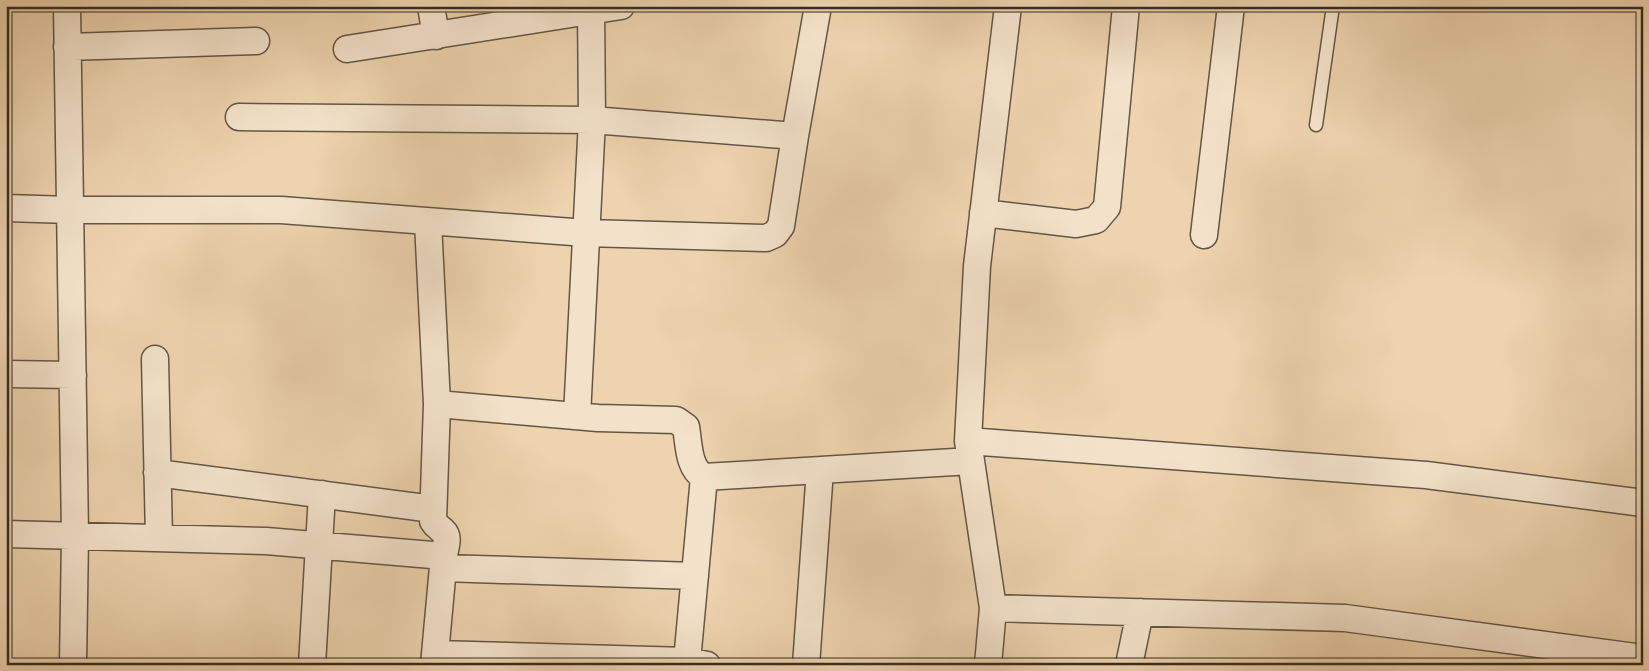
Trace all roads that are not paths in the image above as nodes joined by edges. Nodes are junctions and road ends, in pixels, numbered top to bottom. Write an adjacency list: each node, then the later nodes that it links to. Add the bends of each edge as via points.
1 (66, 6): 12 (street)
2 (431, 6): 10 (street)
3 (621, 6): 9 (street)
4 (818, 6): 17 (street)
5 (1008, 6): 20 (street)
6 (1126, 6): 20 (street, via 1107,207 1096,220 1076,224)
7 (1231, 6): 23 (street)
8 (1333, 6): 16 (lane)
9 (591, 8): 10 (street); 15 (street)
10 (436, 36): 13 (street)
11 (256, 41): 12 (street)
12 (67, 47): 19 (street)
13 (347, 50)
14 (238, 117): 15 (street)
15 (592, 120): 17 (street); 22 (street)
16 (1316, 125)
17 (795, 136): 22 (street, via 781,226 775,234 766,238)
18 (6, 208): 19 (street)
19 (70, 210): 21 (street, via 281,210); 26 (street)
20 (984, 213): 29 (street, via 977,266)
21 (428, 222): 22 (street); 27 (street)
22 (586, 234): 28 (street)
23 (1204, 235)
24 (155, 359): 31 (street)
25 (6, 374): 26 (street)
26 (73, 375): 37 (street)
27 (437, 404): 28 (street); 35 (street)
28 (577, 416): 32 (street, via 676,420 686,427 693,464)
29 (970, 451): 30 (street); 34 (street, via 1426,475); 42 (street)
30 (820, 470): 32 (street); 50 (street)
31 (157, 473): 33 (street); 38 (street)
32 (704, 477): 41 (street)
33 (322, 494): 35 (street); 39 (street)
34 (1643, 503)
35 (434, 509): 40 (street, via 435,524 447,536)
36 (6, 534): 37 (street)
37 (76, 536): 38 (street); 48 (street)
38 (159, 538): 39 (street)
39 (320, 546): 40 (street); 49 (street)
40 (443, 562): 41 (street); 46 (street)
41 (695, 576): 47 (street)
42 (993, 608): 43 (street); 51 (street)
43 (1140, 612): 44 (street, via 1345,618); 52 (street)
44 (1555, 655): 45 (street)
45 (1643, 658)
46 (435, 659): 47 (street)
47 (697, 663)
48 (72, 665)
49 (312, 665)
50 (806, 665)
51 (988, 665)
52 (1128, 665)

